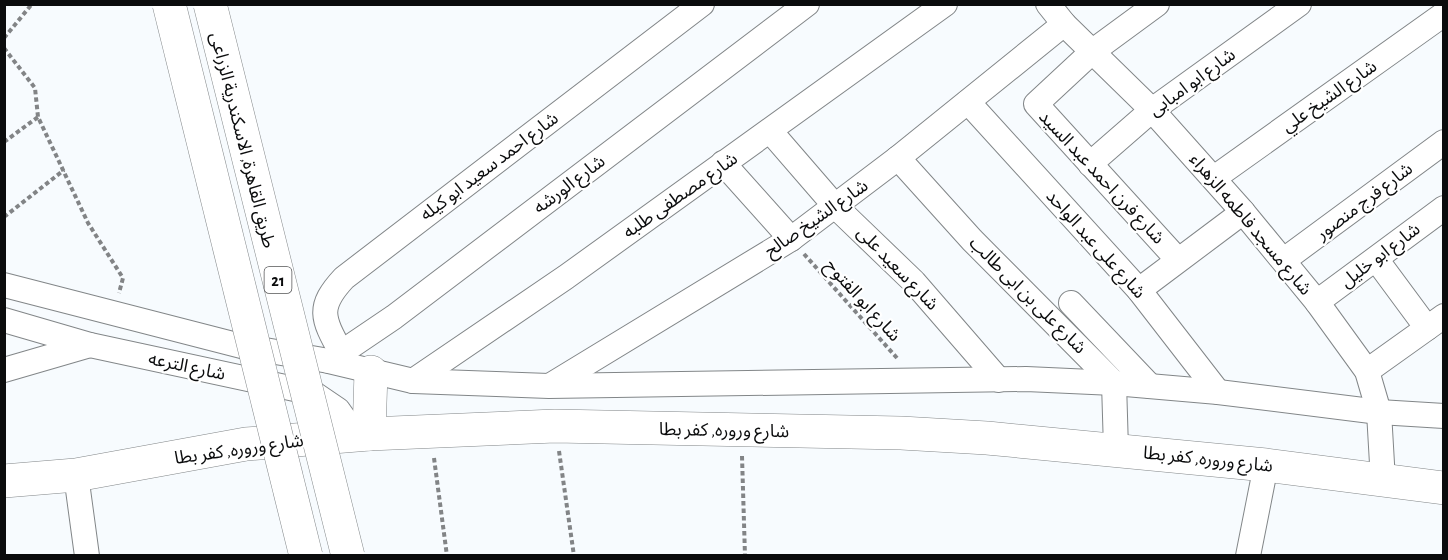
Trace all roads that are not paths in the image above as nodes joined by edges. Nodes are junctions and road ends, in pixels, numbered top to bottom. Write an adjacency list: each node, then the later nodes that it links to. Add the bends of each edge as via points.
1 (169, 4): 54 (main road, 21, bridge)
2 (210, 4): 55 (main road, طريق القاهرة, الاسكندرية الزراعى / 21, bridge)
3 (702, 4): 34 (street, شارع احمد سعيد ابو كيله, via 344,278 331,292 323,311)
4 (807, 4): 34 (street, شارع الورشه, via 394,317)
5 (945, 4): 14 (street, شارع مصطفى طلبه)
6 (1047, 4): 10 (street, شارع مسجد فاطمه الزهراء)
7 (1157, 4): 11 (street, شارع فرن احمد عبد السيد)
8 (1299, 4): 13 (street, شارع ابو امبابى)
9 (1443, 14): 19 (street, شارع الشيخ علي)
10 (1064, 24): 11 (street, شارع مسجد فاطمه الزهراء); 12 (street, شارع الشيخ صالح)
11 (1094, 51): 13 (street, شارع مسجد فاطمه الزهراء); 18 (street, شارع فرن احمد عبد السيد, via 1036,104)
12 (968, 102): 16 (street, شارع الشيخ صالح); 28 (street, شارع على عبد الواحد)
13 (1152, 110): 18 (street, شارع ابو امبابى); 19 (street, شارع مسجد فاطمه الزهراء)
14 (771, 132): 17 (street, شارع مصطفى طلبه); 20 (street, شارع سعيد على)
15 (1443, 142): 26 (street, شارع فرج منصور)
16 (898, 158): 20 (street, شارع الشيخ صالح); 40 (street, شارع على بن ابى طالب, via 972,240)
17 (723, 163): 23 (street); 39 (street, شارع مصطفى طلبه, via 566,277)
18 (1090, 164): 25 (street, شارع فرن احمد عبد السيد)
19 (1214, 178): 22 (street, شارع مسجد فاطمه الزهراء)
20 (835, 206): 23 (street, شارع الشيخ صالح); 38 (street, شارع سعيد على, via 914,282)
21 (1443, 208): 24 (street, شارع ابو خليل)
22 (1243, 212): 25 (street); 26 (street, شارع مسجد فاطمه الزهراء)
23 (791, 239): 41 (street, شارع الشيخ صالح)
24 (1376, 259): 29 (street, شارع ابو خليل); 31 (street)
25 (1178, 260): 28 (street)
26 (1284, 260): 29 (street, شارع مسجد فاطمه الزهراء)
27 (4, 285): 34 (street, شارع الترعه, via 241,346)
28 (1139, 290): 43 (street, شارع على عبد الواحد)
29 (1317, 302): 36 (street, شارع مسجد فاطمه الزهراء)
30 (1071, 303): 42 (street)
31 (1435, 322): 36 (street)
32 (7, 323): 33 (street, شارع الترعه)
33 (90, 345): 35 (street); 46 (street, شارع الترعه, via 314,393)
34 (335, 356): 37 (street, شارع الترعه)
35 (4, 370)
36 (1367, 371): 44 (street, شارع مسجد فاطمه الزهراء)
37 (371, 372): 39 (street, شارع الترعه); 46 (main road)
38 (999, 380): 40 (street, شارع الترعه); 41 (street, شارع الترعه)
39 (412, 381): 41 (street, شارع الترعه)
40 (1114, 383): 42 (street, شارع الترعه); 47 (street)
41 (549, 386)
42 (1150, 386): 43 (street, شارع الترعه)
43 (1218, 392): 44 (street, شارع الترعه)
44 (1379, 412): 45 (street, شارع الترعه); 51 (street, شارع مسجد فاطمه الزهراء)
45 (1443, 416)
46 (362, 434): 47 (main road, شارع وروره, كفر بطا, via 555,426 901,433); 49 (main road, شارع وروره, كفر بطا, via 246,444)
47 (1116, 449): 48 (main road, شارع وروره, كفر بطا)
48 (1266, 465): 51 (main road, شارع وروره, كفر بطا); 56 (street)
49 (76, 475): 50 (main road, شارع وروره, كفر بطا); 53 (street)
50 (4, 482)
51 (1383, 482): 52 (main road, شارع وروره, كفر بطا)
52 (1443, 488)
53 (87, 555)
54 (306, 555)
55 (348, 555)
56 (1248, 555)

